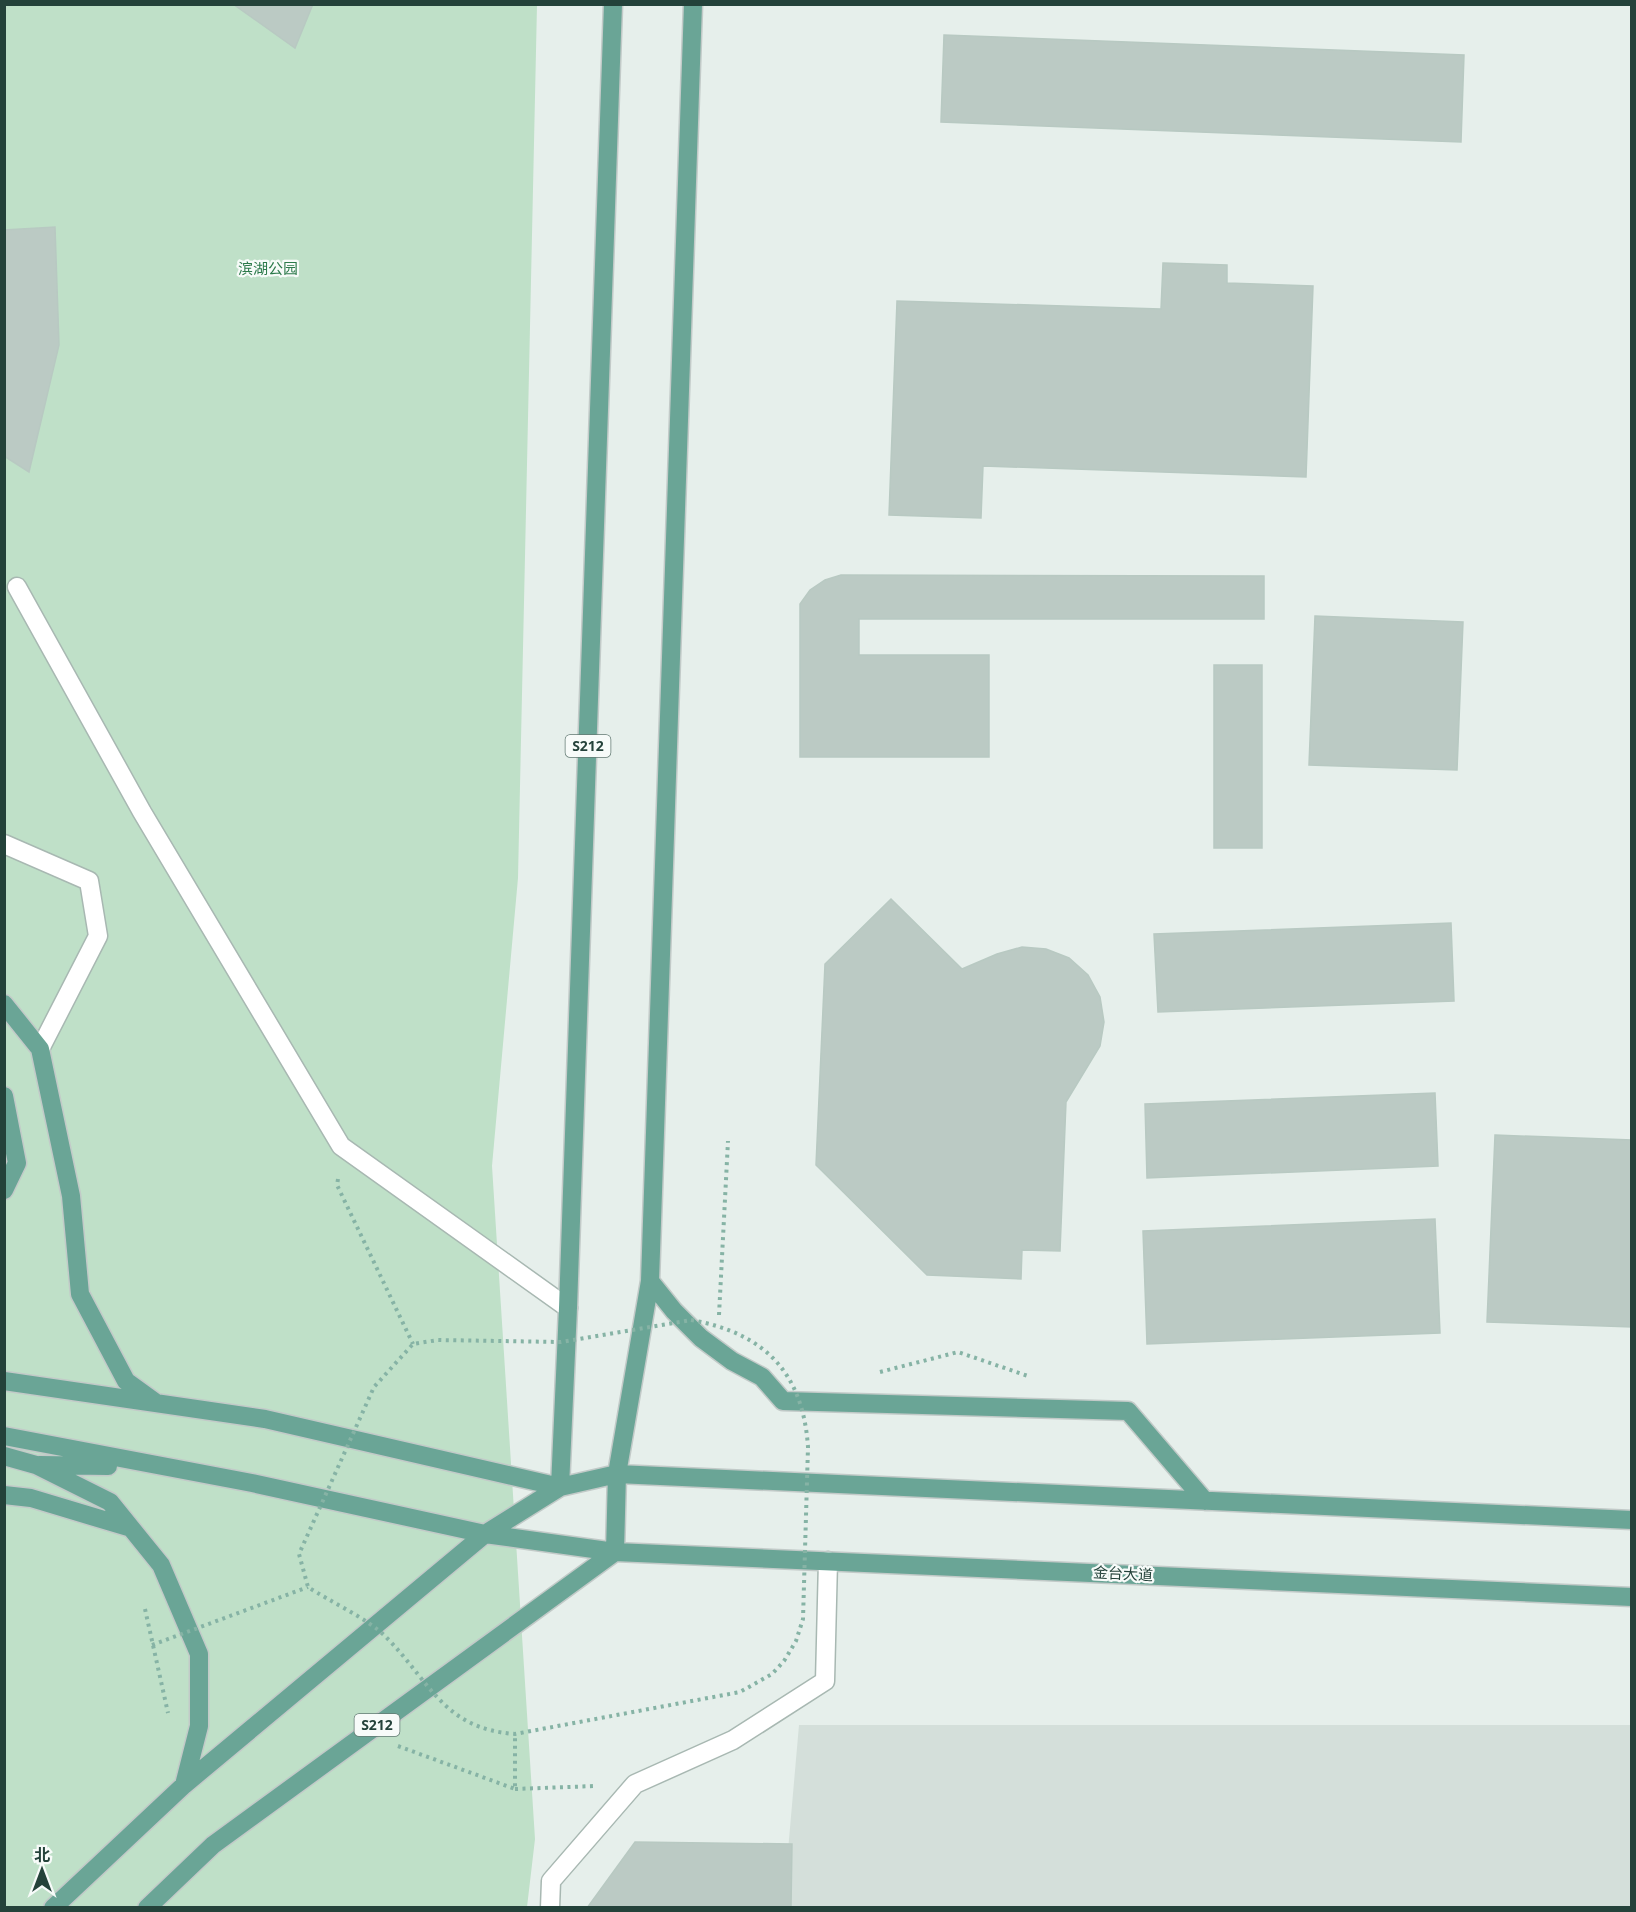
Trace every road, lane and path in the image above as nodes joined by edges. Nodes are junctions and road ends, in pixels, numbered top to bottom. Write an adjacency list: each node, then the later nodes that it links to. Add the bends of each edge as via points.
1 (613, 4): 12 (main road, S212)
2 (693, 4): 11 (main road)
3 (17, 587): 9 (lane, via 141,812)
4 (4, 844): 6 (lane, via 89,881 98,936)
5 (4, 1004): 6 (main road)
6 (39, 1049): 16 (main road, via 71,1196 80,1294 126,1381)
7 (4, 1096): 10 (main road, via 17,1163)
8 (728, 1141): 13 (path)
9 (341, 1146): 12 (lane); 14 (path, via 337,1185)
10 (4, 1190)
11 (650, 1281): 21 (main road); 25 (main road, via 700,1338 762,1377 783,1401 1128,1411)
12 (568, 1308): 23 (main road, S212)
13 (718, 1325): 14 (path, bridge, via 691,1320 561,1342 438,1340); 37 (path, bridge, via 766,1350 785,1370 806,1420 804,1595 796,1641 772,1674 740,1692)
14 (413, 1344): 31 (path, bridge, via 374,1387 299,1554)
15 (4, 1382): 16 (main road)
16 (157, 1404): 23 (main road, via 265,1419)
17 (4, 1436): 22 (main road)
18 (4, 1456): 19 (main road)
19 (36, 1465): 20 (main road); 22 (main road, via 86,1464); 27 (main road, via 110,1502)
20 (4, 1467)
21 (617, 1474): 23 (main road); 25 (main road); 29 (main road)
22 (252, 1483): 28 (main road, 金台大道)
23 (560, 1487): 28 (main road)
24 (4, 1495): 27 (main road, via 31,1498)
25 (1205, 1501): 26 (main road)
26 (1632, 1520)
27 (131, 1528): 39 (main road, via 161,1565 199,1654 199,1726)
28 (485, 1534): 29 (main road, 金台大道); 39 (main road)
29 (615, 1552): 30 (main road, 金台大道); 36 (main road, S212)
30 (828, 1561): 32 (main road, 金台大道); 38 (lane, via 825,1681 734,1740)
31 (308, 1587): 34 (path, bridge); 37 (path, bridge, via 383,1635 461,1720 479,1728)
32 (1632, 1597)
33 (143, 1598): 34 (path)
34 (152, 1645): 35 (path)
35 (168, 1715)
36 (365, 1734): 40 (path); 42 (main road, S212, via 213,1845)
37 (515, 1734): 40 (path)
38 (635, 1784): 40 (path); 43 (lane, via 551,1881)
39 (184, 1785): 41 (main road)
40 (515, 1789)
41 (53, 1908)
42 (147, 1908)
43 (550, 1908)

